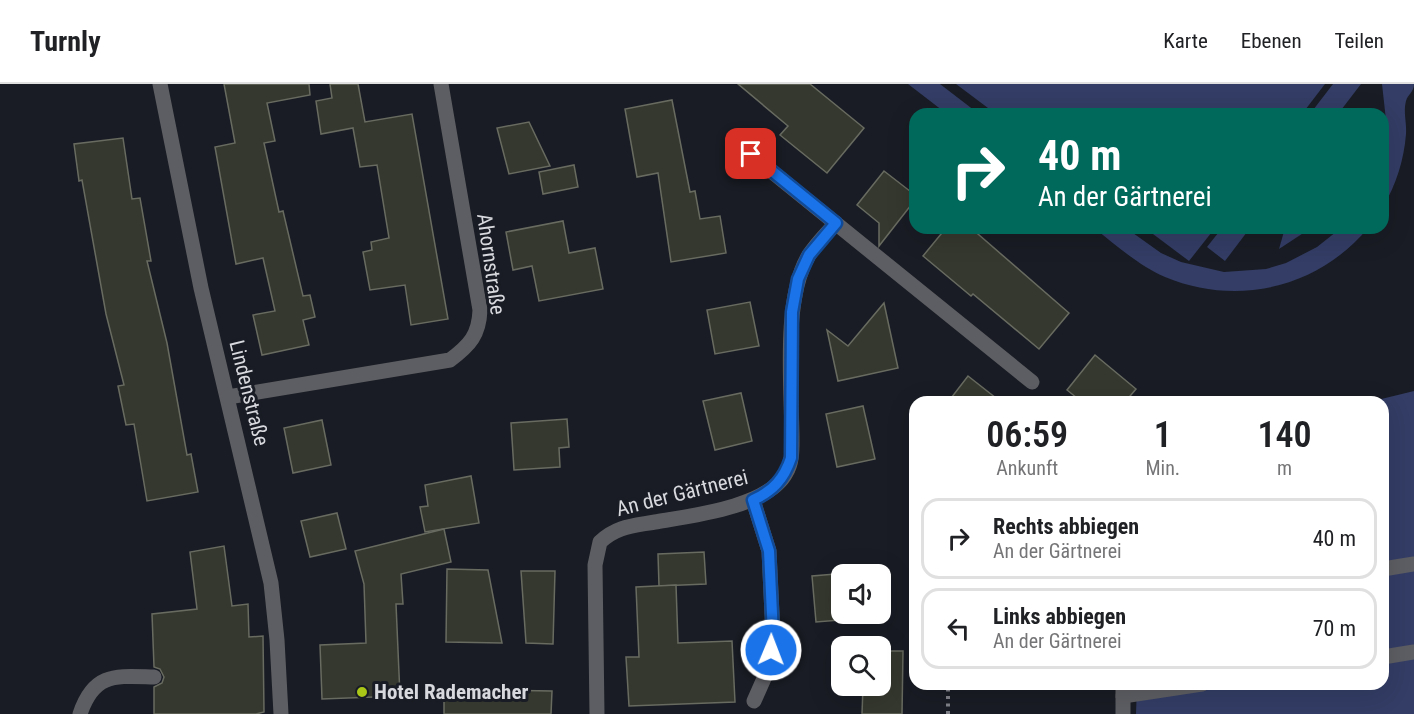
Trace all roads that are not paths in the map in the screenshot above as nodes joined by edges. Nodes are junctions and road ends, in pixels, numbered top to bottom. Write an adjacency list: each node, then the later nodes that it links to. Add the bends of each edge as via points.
1 (160, 84): 6 (street, Lindenstraße, via 201,288)
2 (441, 84): 6 (street, Ahornstraße, via 480,310 473,340 450,360)
3 (734, 141): 4 (street)
4 (836, 223): 5 (street); 7 (street, An der Gärtnerei, via 809,255 798,279 792,312 791,458 778,484)
5 (1032, 382)
6 (228, 396): 16 (street, Lindenstraße, via 272,582)
7 (753, 500): 14 (street, via 769,551 773,635 770,665); 17 (street, An der Gärtnerei, via 618,529 600,542 595,565)
8 (1414, 564): 9 (street)
9 (1389, 568)
10 (1414, 652): 11 (street)
11 (1389, 656)
12 (154, 676): 15 (street, via 103,680 85,701)
13 (1123, 690): 18 (street)
14 (754, 701)
15 (80, 714)
16 (281, 714)
17 (597, 714)
18 (1123, 714)

